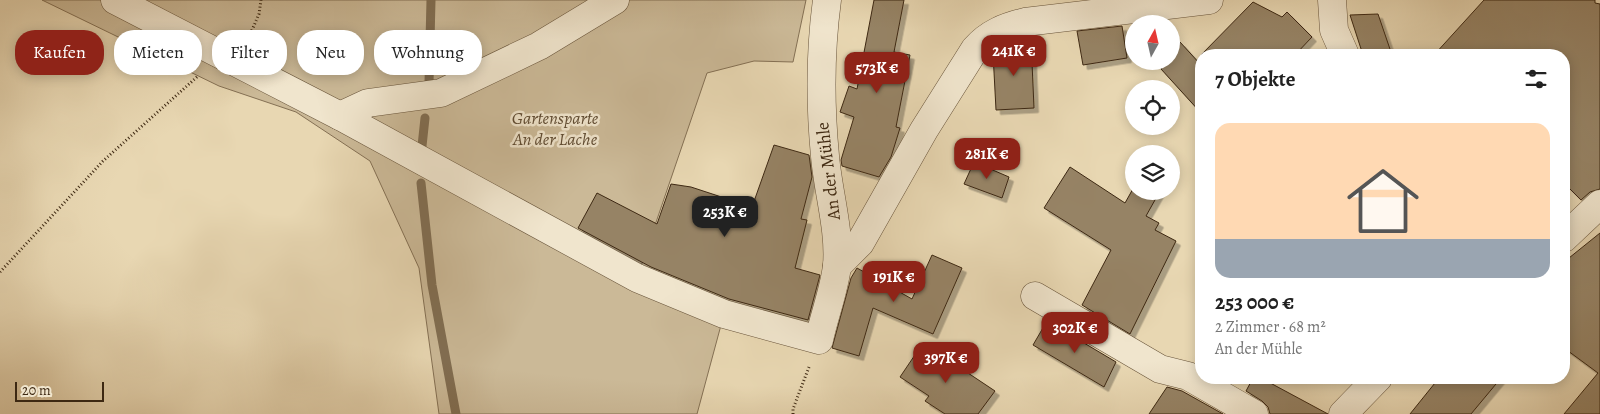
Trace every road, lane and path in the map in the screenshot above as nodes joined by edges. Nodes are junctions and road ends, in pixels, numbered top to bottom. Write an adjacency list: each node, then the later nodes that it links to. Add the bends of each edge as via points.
1 (115, 0): 10 (street)
2 (261, 0): 9 (path, via 259,14)
3 (615, 0): 14 (street, via 539,46 441,93 368,103)
4 (827, 0): 17 (street, An der Mühle, via 821,59 821,104)
5 (1050, 0): 8 (street)
6 (1209, 0): 8 (street)
7 (1332, 0): 11 (street, via 1334,30)
8 (1076, 17): 17 (street, via 1025,22 985,37 929,122 860,243)
9 (247, 30)
10 (212, 49)
11 (1342, 49)
12 (212, 66): 18 (path, via 103,161)
13 (261, 75): 14 (street)
14 (340, 116): 20 (street, via 637,278 724,314)
15 (1600, 204): 16 (street)
16 (1570, 230)
17 (837, 266): 20 (street, An der Mühle)
18 (0, 272)
19 (1035, 296): 21 (street, via 1160,369)
20 (819, 340): 24 (path)
21 (1195, 380)
22 (1202, 384): 25 (street)
23 (1372, 384): 26 (street)
24 (793, 414)
25 (1254, 414)
26 (1343, 414)

